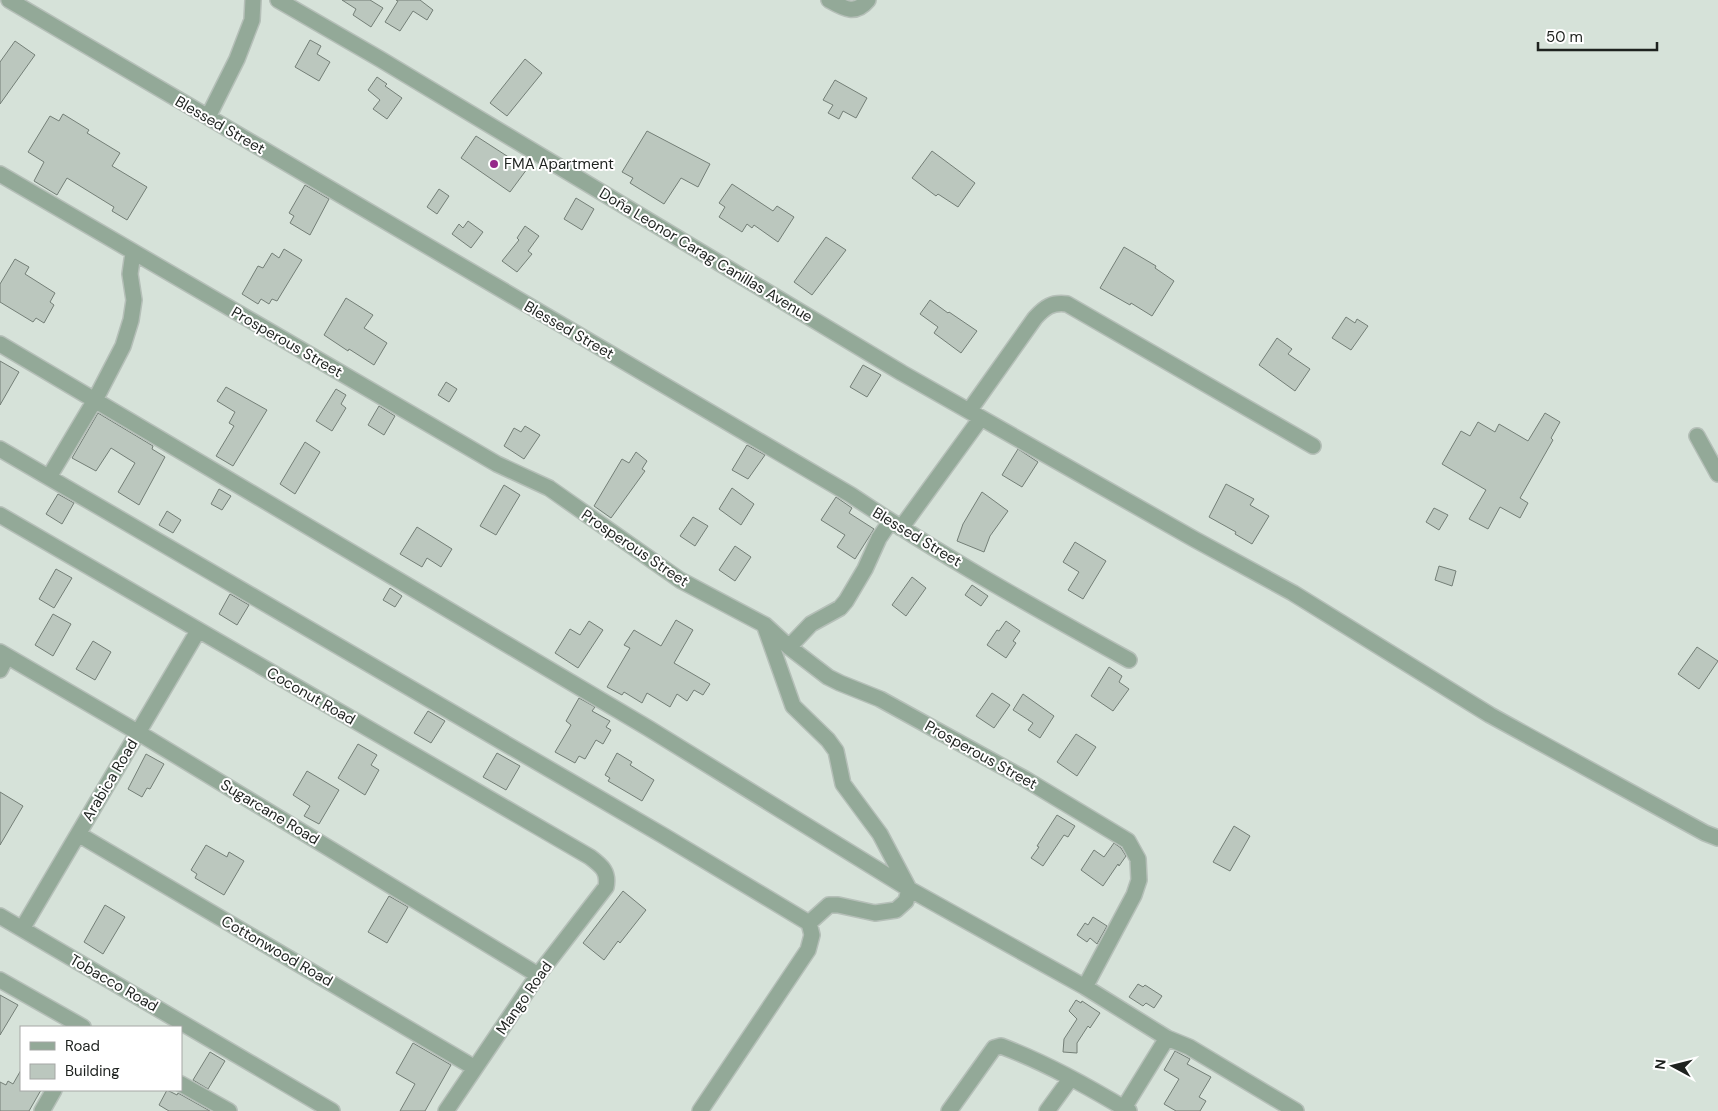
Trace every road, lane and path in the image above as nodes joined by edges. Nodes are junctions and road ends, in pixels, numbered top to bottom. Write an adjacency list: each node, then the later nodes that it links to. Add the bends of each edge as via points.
1 (8, 0): 6 (street, Blessed Street)
2 (253, 0): 6 (street, via 252,20 237,59)
3 (278, 0): 11 (street, Doña Leonor Carag Canillas Avenue)
4 (829, 0): 5 (street, via 845,9 854,9)
5 (868, 0)
6 (208, 117): 18 (street, Blessed Street)
7 (0, 174): 8 (street, Prosperous Street)
8 (133, 253): 10 (street, via 131,320 123,346); 19 (street, Prosperous Street, via 497,464 549,488 680,580)
9 (0, 344): 10 (street)
10 (95, 400): 16 (street); 29 (street, via 648,728)
11 (975, 414): 13 (street, via 1035,318 1045,307 1058,303 1067,304); 18 (street); 27 (street, Doña Leonor Carag Canillas Avenue, via 1293,593 1490,715)
12 (1697, 436): 15 (street)
13 (1313, 446)
14 (0, 448): 16 (street)
15 (1718, 474)
16 (49, 477): 31 (street)
17 (0, 515): 20 (street, Coconut Road)
18 (896, 525): 21 (street, via 879,538 865,570 840,608 811,624); 23 (street, Blessed Street)
19 (765, 625): 21 (street, Prosperous Street); 29 (street, via 793,706 836,751 843,784 880,834)
20 (198, 631): 25 (street, Arabica Road); 28 (street, Coconut Road, via 590,857 605,871)
21 (789, 647): 35 (street, Prosperous Street, via 828,677 889,704 1025,779 1128,841 1138,859 1139,880)
22 (4, 654): 24 (street); 25 (street, Sugarcane Road)
23 (1129, 660)
24 (0, 670)
25 (138, 733): 26 (street, Arabica Road); 33 (street, Sugarcane Road)
26 (78, 834): 32 (street, Arabica Road); 38 (street, Cottonwood Road)
27 (1718, 838)
28 (606, 887): 33 (street, Mango Road)
29 (909, 888): 31 (street, via 906,902 896,910 876,913 829,905); 35 (street)
30 (0, 916): 32 (street, Tobacco Road)
31 (809, 923): 47 (street, via 812,935 808,950)
32 (22, 929): 45 (street, Tobacco Road)
33 (538, 975): 38 (street, Mango Road)
34 (0, 980): 36 (street)
35 (1085, 988): 37 (street)
36 (81, 1026)
37 (1167, 1038): 42 (street); 50 (street, via 1189,1047)
38 (475, 1068): 46 (street, Mango Road)
39 (1071, 1078): 42 (street); 48 (street, via 1001,1046 994,1048); 49 (street)
40 (182, 1085): 44 (street)
41 (53, 1091): 43 (street)
42 (1125, 1110)
43 (42, 1111)
44 (229, 1111)
45 (332, 1111)
46 (446, 1111)
47 (700, 1111)
48 (949, 1111)
49 (1047, 1111)
50 (1296, 1111)

